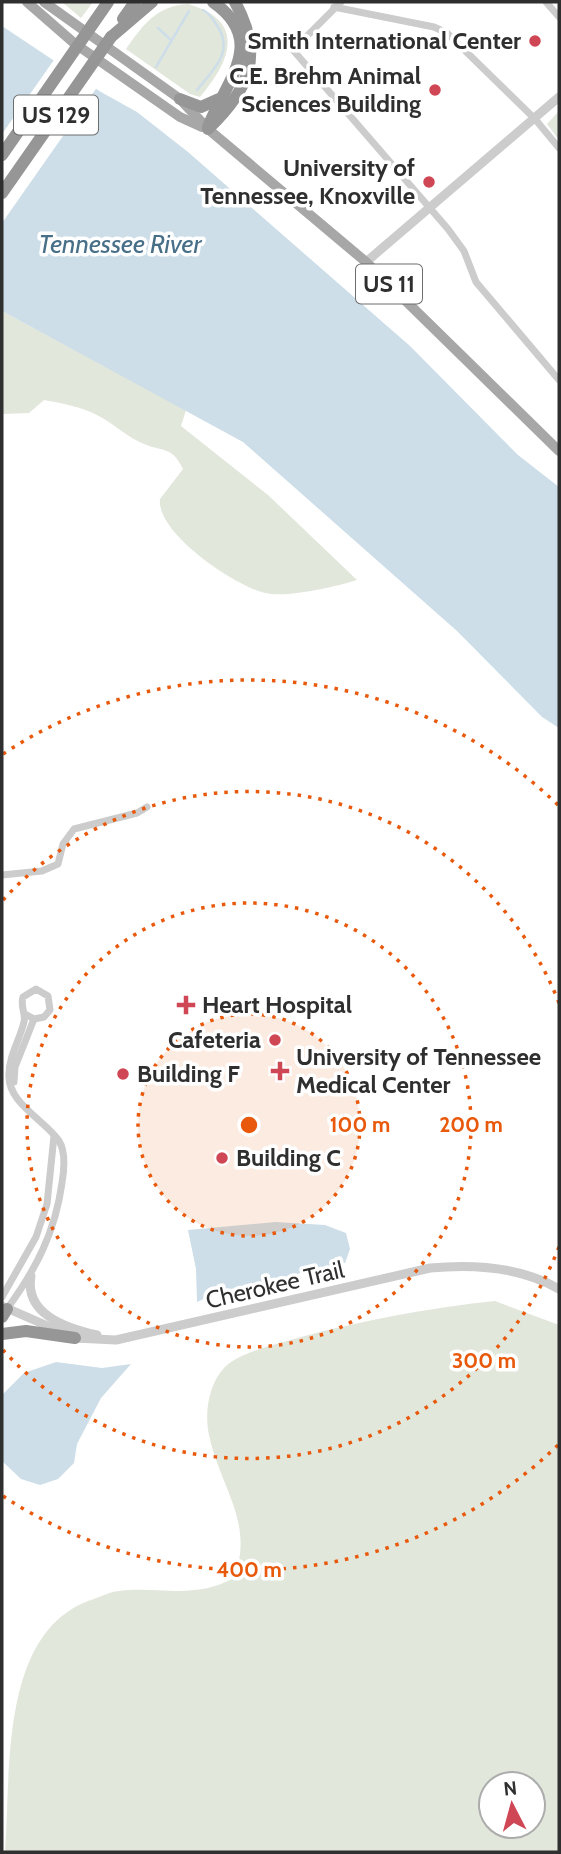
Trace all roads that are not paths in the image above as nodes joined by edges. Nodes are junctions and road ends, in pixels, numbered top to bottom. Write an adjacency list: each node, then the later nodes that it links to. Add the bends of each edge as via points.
1 (27, 2): 16 (main road, US 11, via 74,43 180,117)
2 (44, 2): 13 (main road, US 11)
3 (108, 2): 18 (highway, US 129, bridge)
4 (135, 2): 10 (highway, US 129)
5 (152, 2): 10 (highway)
6 (213, 2): 14 (highway, via 237,27 241,48 236,74)
7 (235, 2): 16 (highway, via 251,40 250,68 229,107)
8 (546, 2): 11 (street)
9 (338, 5): 15 (street, via 447,33); 20 (street, via 293,50)
10 (129, 16): 19 (highway, US 129, bridge)
11 (559, 17)
12 (559, 97): 15 (street)
13 (180, 99): 14 (highway, via 201,107); 16 (main road, US 11)
14 (219, 99): 16 (highway)
15 (535, 119): 17 (street); 20 (street)
16 (208, 129): 21 (main road, US 11)
17 (559, 148)
18 (2, 155)
19 (2, 193)
20 (429, 209): 21 (street); 22 (street, via 461,247 481,289)
21 (366, 262): 23 (main road, US 11)
22 (559, 380)
23 (559, 451)
24 (147, 807): 25 (street, via 74,829 63,844 58,864 42,871)
25 (2, 875)
26 (25, 1014): 27 (street); 27 (street, via 22,1001 26,993 45,992 50,1010); 28 (street, via 9,1073)
27 (34, 1019): 28 (street, via 15,1068)
28 (14, 1090): 29 (street)
29 (54, 1136): 30 (street, via 64,1163 58,1216); 32 (street, via 47,1204)
30 (31, 1276): 32 (street); 35 (street, via 30,1296 42,1313 83,1332)
31 (559, 1289): 35 (street, Cherokee Trail, via 496,1269 430,1268)
32 (3, 1307): 34 (street, Cherokee Trail)
33 (2, 1334): 34 (highway, via 26,1331)
34 (75, 1338): 35 (street, Cherokee Trail)
35 (116, 1340)

